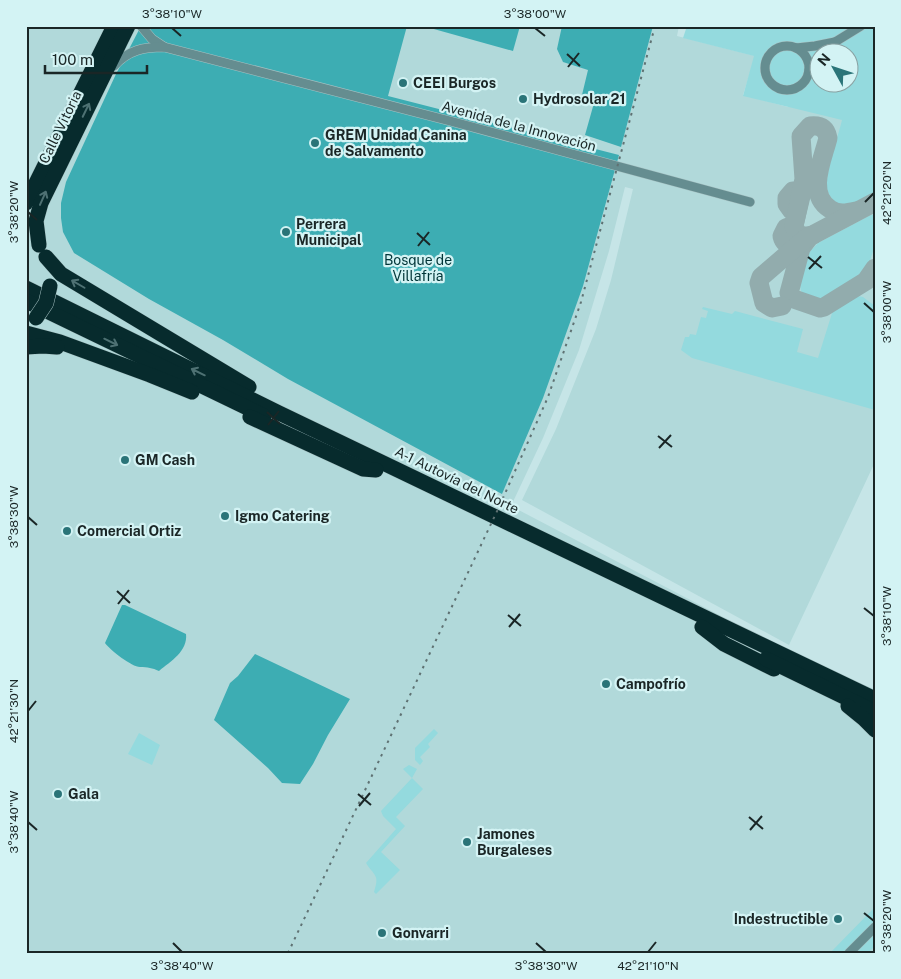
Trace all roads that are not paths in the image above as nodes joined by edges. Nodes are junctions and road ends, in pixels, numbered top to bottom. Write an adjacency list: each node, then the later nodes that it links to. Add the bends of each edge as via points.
1 (114, 26): 13 (highway, Calle Vitoria)
2 (128, 26): 15 (highway, Calle Vitoria, one-way to 2, via 36,228 41,203)
3 (141, 26): 6 (street, Avenida de la Innovación)
4 (861, 26): 5 (street)
5 (835, 42)
6 (164, 47): 10 (street, Avenida de la Innovación, via 135,51); 12 (street, Avenida de la Innovación)
7 (808, 47): 8 (street)
8 (796, 48): 9 (street); 11 (street, via 785,46 772,52 766,65 768,79 779,88 794,89 805,80)
9 (808, 60)
10 (114, 66)
11 (808, 72)
12 (750, 202)
13 (26, 203)
14 (26, 234): 15 (highway)
15 (42, 251): 18 (highway, Calle Vitoria, bridge, via 50,269 50,286 46,303); 22 (highway, one-way to 15, via 62,274)
16 (26, 288): 22 (highway, A-1 Autovía del Norte, one-way to 16)
17 (26, 301): 23 (highway, A-1 Autovía del Norte, one-way to 23)
18 (31, 322)
19 (26, 333): 21 (highway)
20 (26, 346): 21 (highway, via 66,348)
21 (150, 375): 23 (highway, via 363,469)
22 (368, 455): 25 (highway, A-1 Autovía del Norte)
23 (376, 470): 24 (highway, A-1 Autovía del Norte)
24 (702, 627): 26 (highway, A-1 Autovía del Norte); 27 (highway, via 724,644 848,706)
25 (875, 700)
26 (875, 712)
27 (875, 730)
28 (875, 927): 29 (street)
29 (849, 953)

